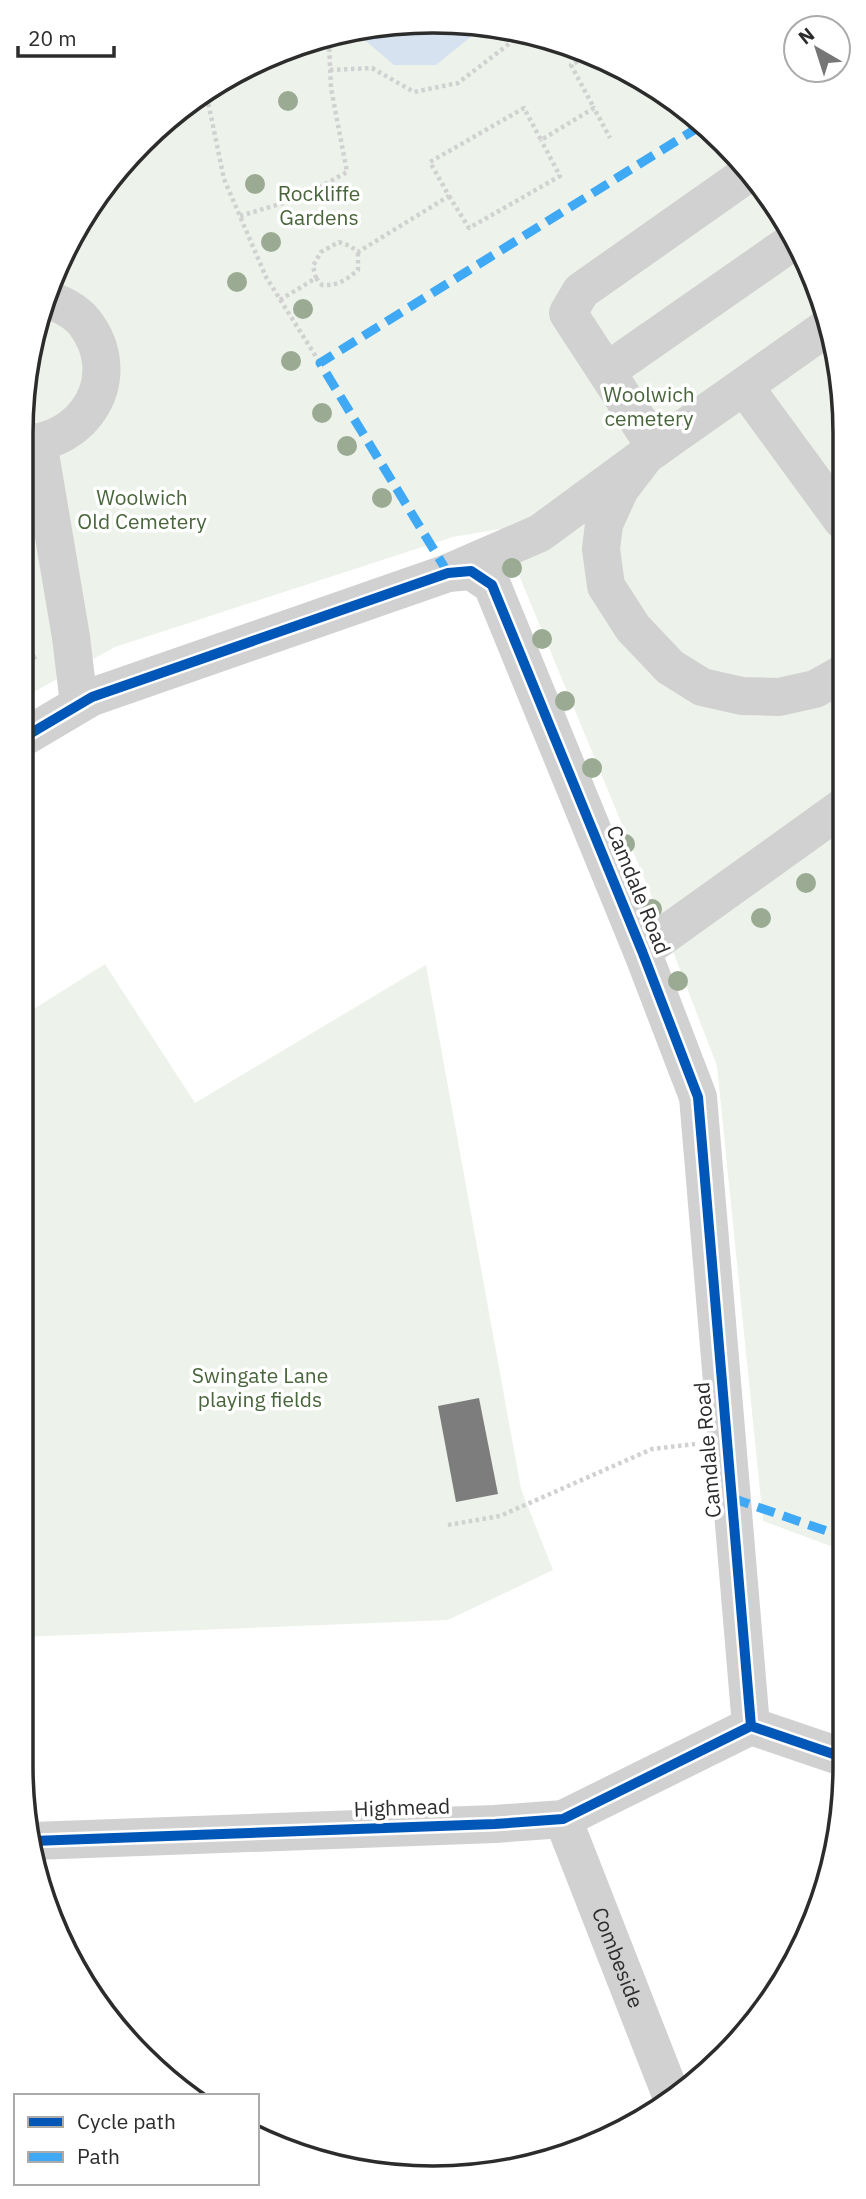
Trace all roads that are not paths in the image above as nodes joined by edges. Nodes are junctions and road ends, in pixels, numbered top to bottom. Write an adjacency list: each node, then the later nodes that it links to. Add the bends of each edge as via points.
1 (742, 179): 5 (street, via 581,291 568,313)
2 (786, 246): 5 (street)
3 (55, 302): 7 (street, via 84,322 96,343 101,367 98,392 87,414 70,430 48,442)
4 (820, 333): 6 (street)
5 (607, 371): 8 (street)
6 (744, 386): 8 (street); 10 (street)
7 (33, 443)
8 (651, 451): 11 (street, via 540,533); 12 (street, via 620,489 604,524 601,549 606,586 633,628 670,667 702,687 742,696 779,696 815,689)
9 (33, 461): 13 (street, via 71,637)
10 (833, 508)
11 (448, 573): 13 (street, Camdale Road); 16 (street, Camdale Road, via 471,571 492,585)
12 (833, 679)
13 (79, 704): 14 (street, Camdale Road)
14 (33, 731)
15 (833, 813): 16 (street)
16 (642, 951): 17 (street, Camdale Road, via 698,1097)
17 (751, 1726): 18 (street); 19 (street, Highmead)
18 (833, 1754)
19 (563, 1819): 20 (street, Highmead); 21 (street, Combeside)
20 (40, 1841)
21 (668, 2088)

